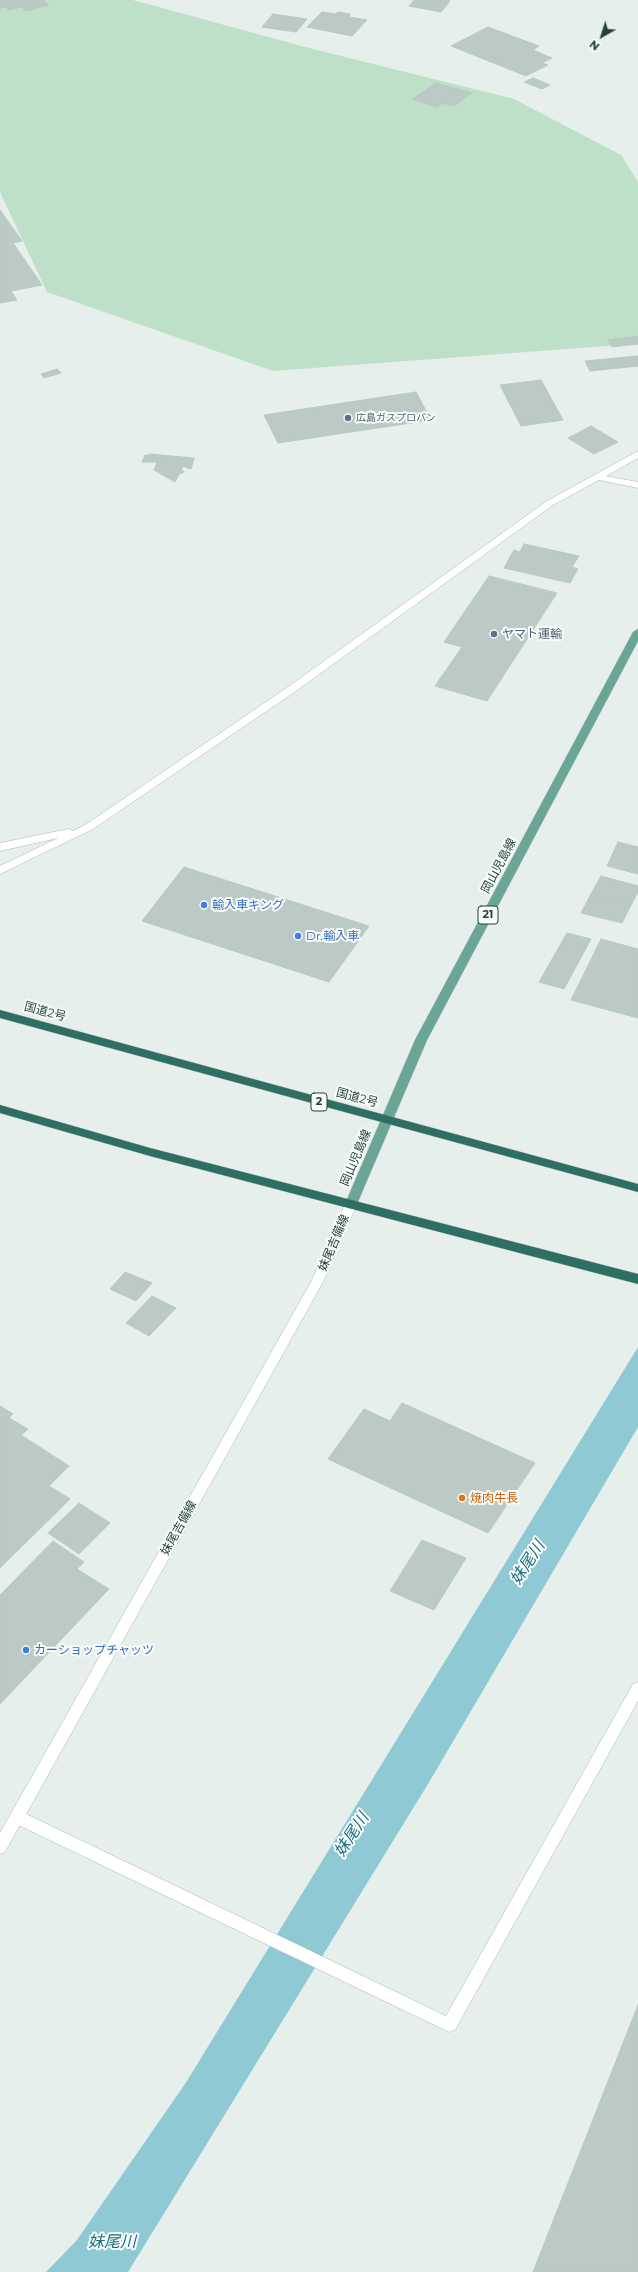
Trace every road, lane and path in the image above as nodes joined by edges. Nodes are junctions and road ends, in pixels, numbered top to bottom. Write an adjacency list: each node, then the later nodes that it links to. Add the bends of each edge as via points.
1 (638, 454): 2 (street)
2 (598, 477): 3 (street); 5 (street, via 550,503 292,689)
3 (638, 485)
4 (638, 632): 10 (main road, 岡山児島線 / 21, via 422,1040)
5 (89, 827): 6 (street); 7 (street)
6 (0, 847)
7 (0, 870)
8 (0, 1014): 10 (highway, 国道2号 / 2)
9 (0, 1109): 12 (highway, via 150,1152)
10 (387, 1121): 11 (highway, 国道2号 / 2); 12 (main road, 岡山児島線 / 21)
11 (638, 1188)
12 (351, 1204): 13 (highway); 15 (street, 妹尾吉備線, via 317,1282)
13 (638, 1279)
14 (638, 1688): 15 (street, via 449,2025)
15 (17, 1817): 16 (street, 妹尾吉備線)
16 (0, 1847)

